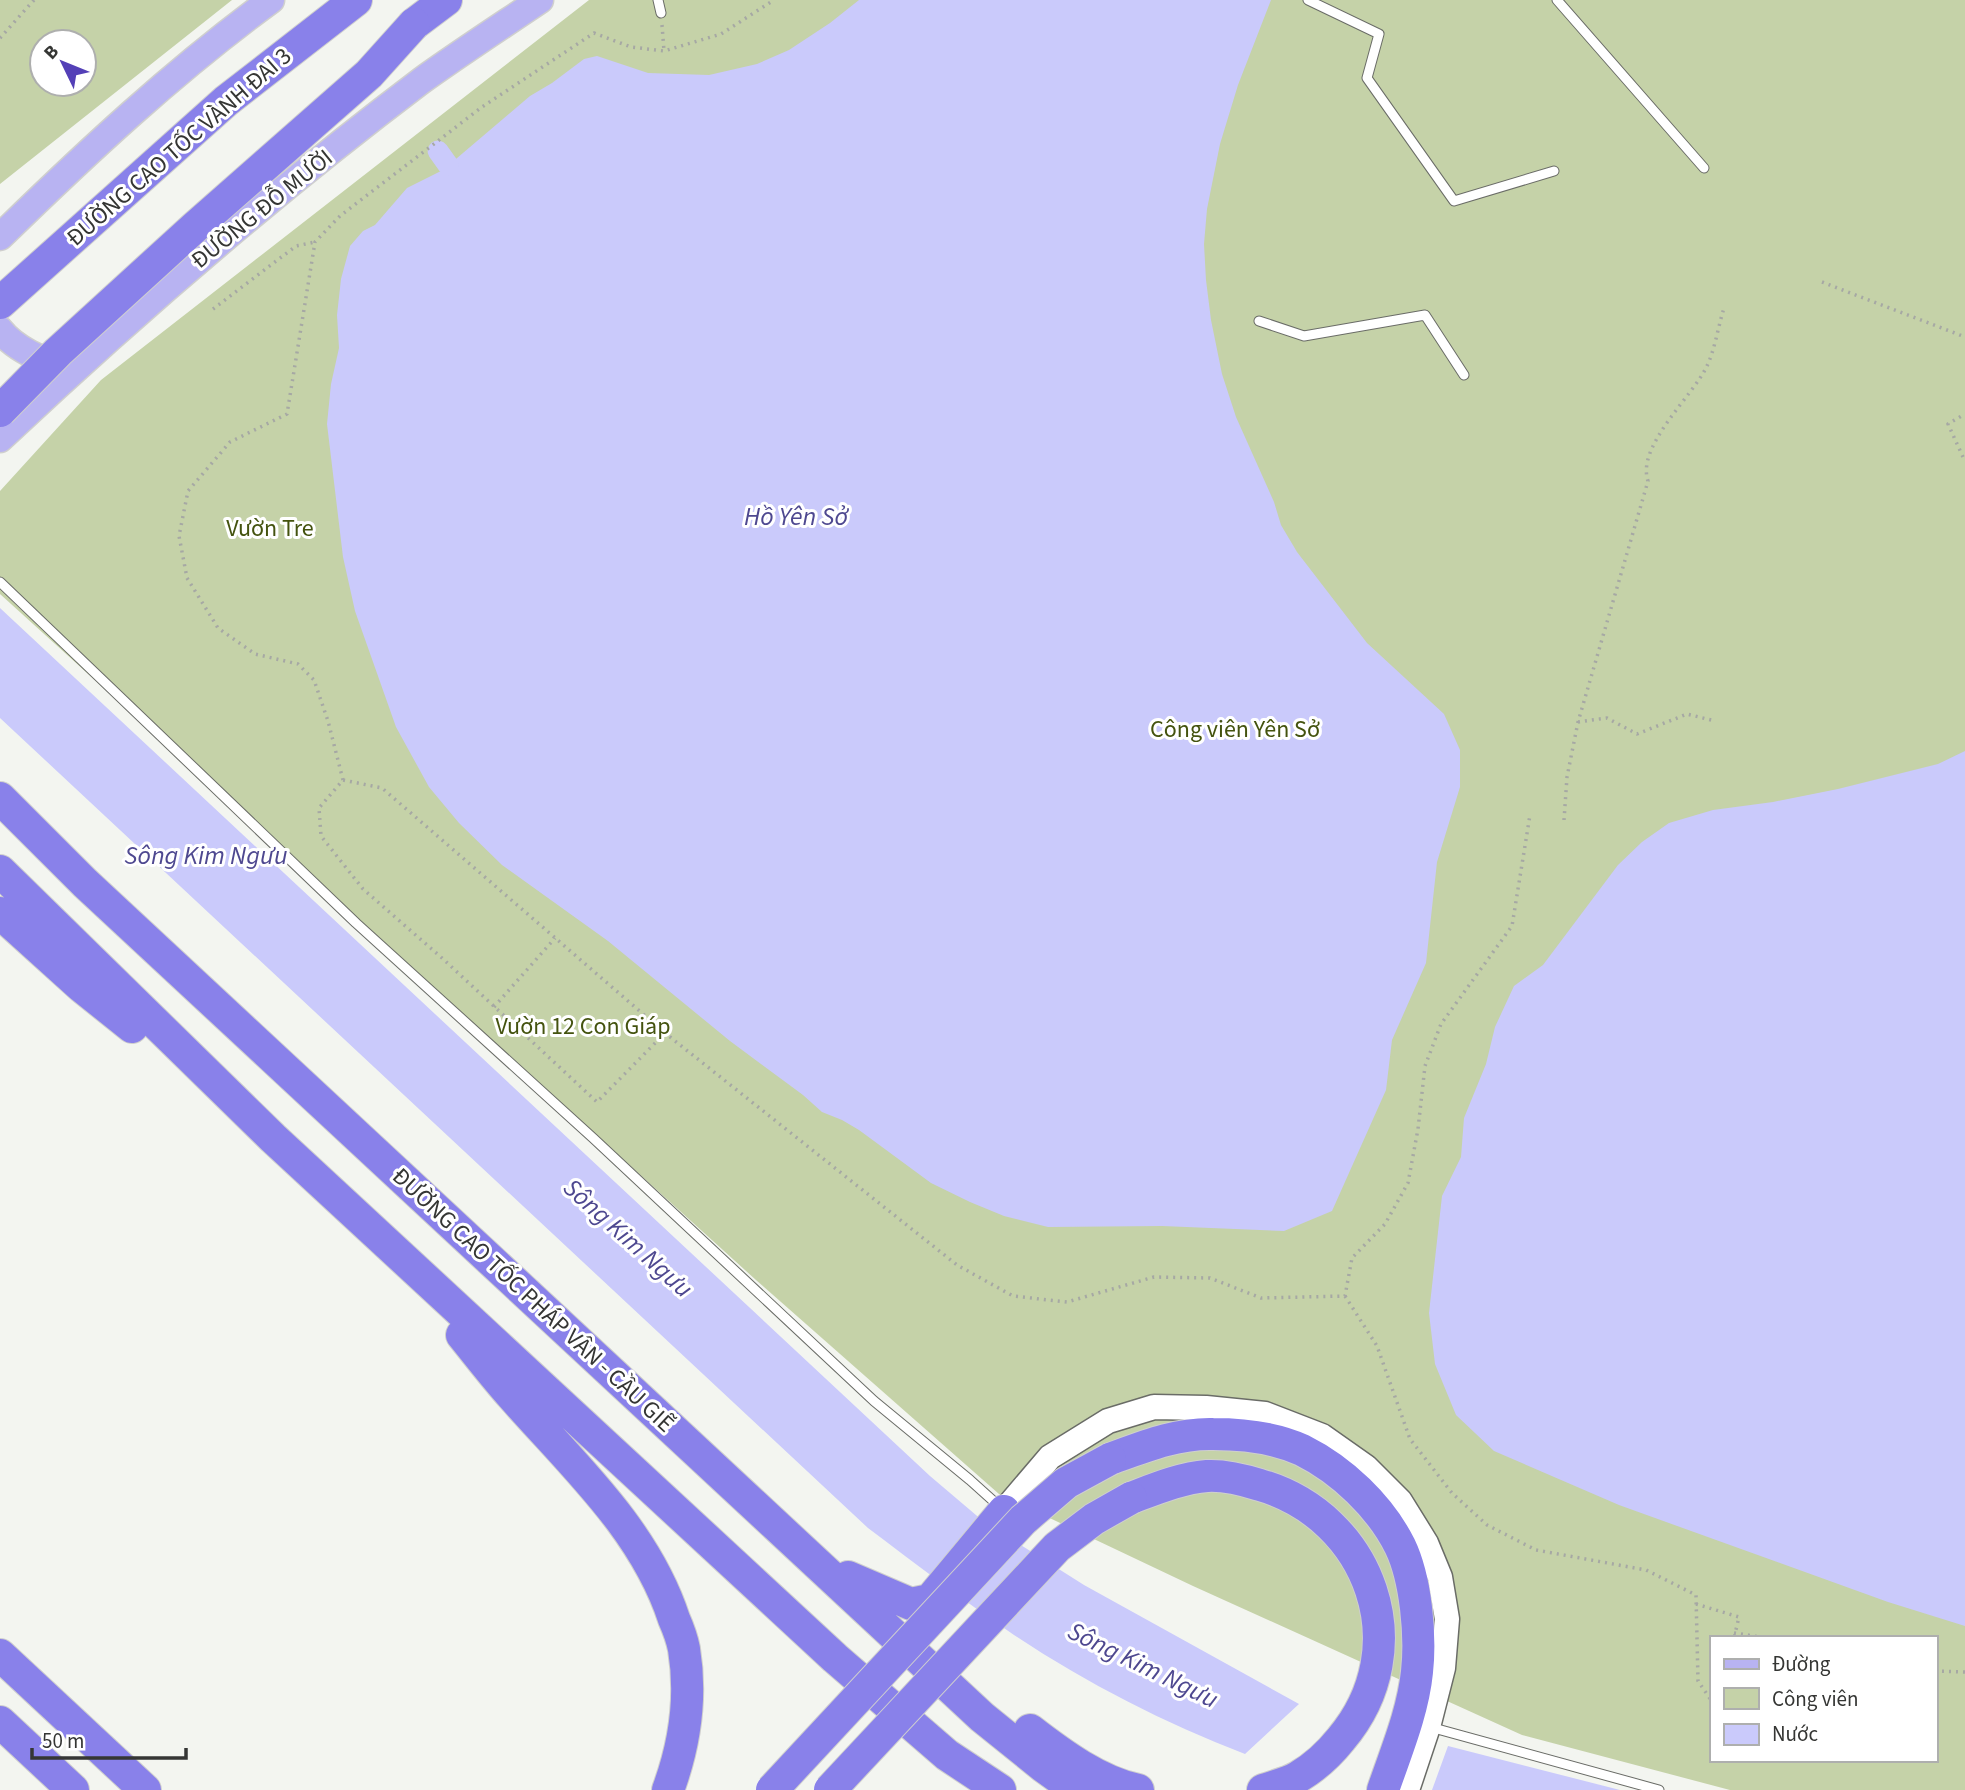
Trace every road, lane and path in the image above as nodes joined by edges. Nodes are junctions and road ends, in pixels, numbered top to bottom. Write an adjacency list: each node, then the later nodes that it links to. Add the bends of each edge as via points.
1 (34, 0): 12 (path)
2 (271, 0): 16 (main road, via 118,124)
3 (356, 0): 19 (highway, ĐƯỜNG CAO TỐC VÀNH ĐAI 3, via 226,101)
4 (446, 0): 11 (highway)
5 (540, 0): 25 (main road, ĐƯỜNG ĐỖ MƯỜI, via 423,80 334,150 224,238)
6 (658, 0): 10 (lane)
7 (774, 0): 13 (path, via 722,34)
8 (1308, 0): 15 (lane, via 1379,34 1367,78 1454,201)
9 (1557, 0): 14 (lane)
10 (661, 13): 13 (path)
11 (414, 24): 27 (highway, bridge, via 260,144); 28 (highway, bridge, via 369,74 68,343)
12 (0, 38)
13 (664, 51): 17 (path, via 631,47 594,33 482,107 340,216)
14 (1704, 168)
15 (1554, 171)
16 (0, 237)
17 (316, 242): 21 (path, via 296,246); 35 (path, via 287,414 230,442 188,491 179,536 187,578 218,628 255,654 298,664 314,680)
18 (1822, 282): 24 (path)
19 (2, 301)
20 (1724, 308): 34 (path, via 1706,367 1658,434)
21 (213, 309)
22 (1259, 321): 26 (lane, via 1304,336 1425,315)
23 (0, 330): 25 (main road, via 45,360)
24 (1965, 337)
25 (77, 368): 30 (main road, ĐƯỜNG ĐỖ MƯỜI)
26 (1464, 375)
27 (0, 380)
28 (0, 411)
29 (1965, 414): 31 (path, via 1948,424)
30 (0, 439)
31 (1963, 457)
32 (0, 582): 47 (lane, via 356,923 865,1393 970,1480)
33 (1715, 721): 34 (path, via 1687,714 1637,734 1607,718)
34 (1578, 722): 38 (path)
35 (343, 780): 41 (path, via 382,788); 42 (path, via 319,807 321,836 363,889)
36 (0, 798): 48 (highway, ĐƯỜNG CAO TỐC PHÁP VÂN - CẦU GIẼ, via 85,883)
37 (1530, 815): 46 (path, via 1512,926 1441,1024 1425,1066 1408,1183 1385,1224 1352,1258)
38 (1564, 820)
39 (0, 871): 44 (highway)
40 (0, 913): 44 (highway, via 82,987)
41 (555, 938): 42 (path); 43 (path)
42 (495, 1007): 43 (path, via 597,1102)
43 (665, 1033): 46 (path, via 957,1265 1013,1296 1067,1302 1154,1277 1210,1278 1261,1298)
44 (273, 1139): 45 (highway)
45 (383, 1240): 60 (highway, via 585,1476 650,1562 684,1647 688,1692 686,1728); 63 (highway, via 835,1658 947,1755)
46 (1345, 1296): 50 (path, via 1377,1346 1410,1439 1452,1493 1487,1525 1536,1550 1646,1570 1696,1595)
47 (999, 1517): 49 (highway, via 930,1600 911,1604); 57 (street, via 1050,1457 1108,1420 1154,1407 1265,1414 1322,1436 1366,1467 1400,1502 1426,1543 1440,1577 1447,1619 1443,1668)
48 (771, 1521): 49 (highway); 64 (highway, ĐƯỜNG CAO TỐC PHÁP VÂN - CẦU GIẼ, via 982,1717)
49 (848, 1577): 65 (highway, via 887,1605 1044,1741 1093,1772)
50 (1696, 1604): 51 (path, via 1739,1617); 55 (path, via 1698,1681)
51 (1734, 1635)
52 (0, 1655): 59 (highway)
53 (1937, 1671): 54 (path)
54 (1965, 1672)
55 (1710, 1699)
56 (0, 1722): 58 (highway)
57 (1428, 1727): 68 (street); 69 (lane)
58 (73, 1790)
59 (145, 1790)
60 (668, 1790)
61 (772, 1790): 67 (highway, bridge, via 1023,1520 1066,1483 1110,1459 1162,1440 1210,1434 1254,1437 1301,1450 1340,1474 1374,1508 1400,1546 1413,1588 1418,1671)
62 (830, 1790): 66 (highway, bridge, via 1057,1547 1131,1498 1208,1476 1283,1492 1313,1510 1342,1538 1365,1572 1375,1602 1378,1664 1372,1690 1353,1725 1325,1758 1296,1778)
63 (1000, 1790)
64 (1076, 1790)
65 (1138, 1790)
66 (1263, 1790)
67 (1383, 1790)
68 (1407, 1790)
69 (1659, 1790)

